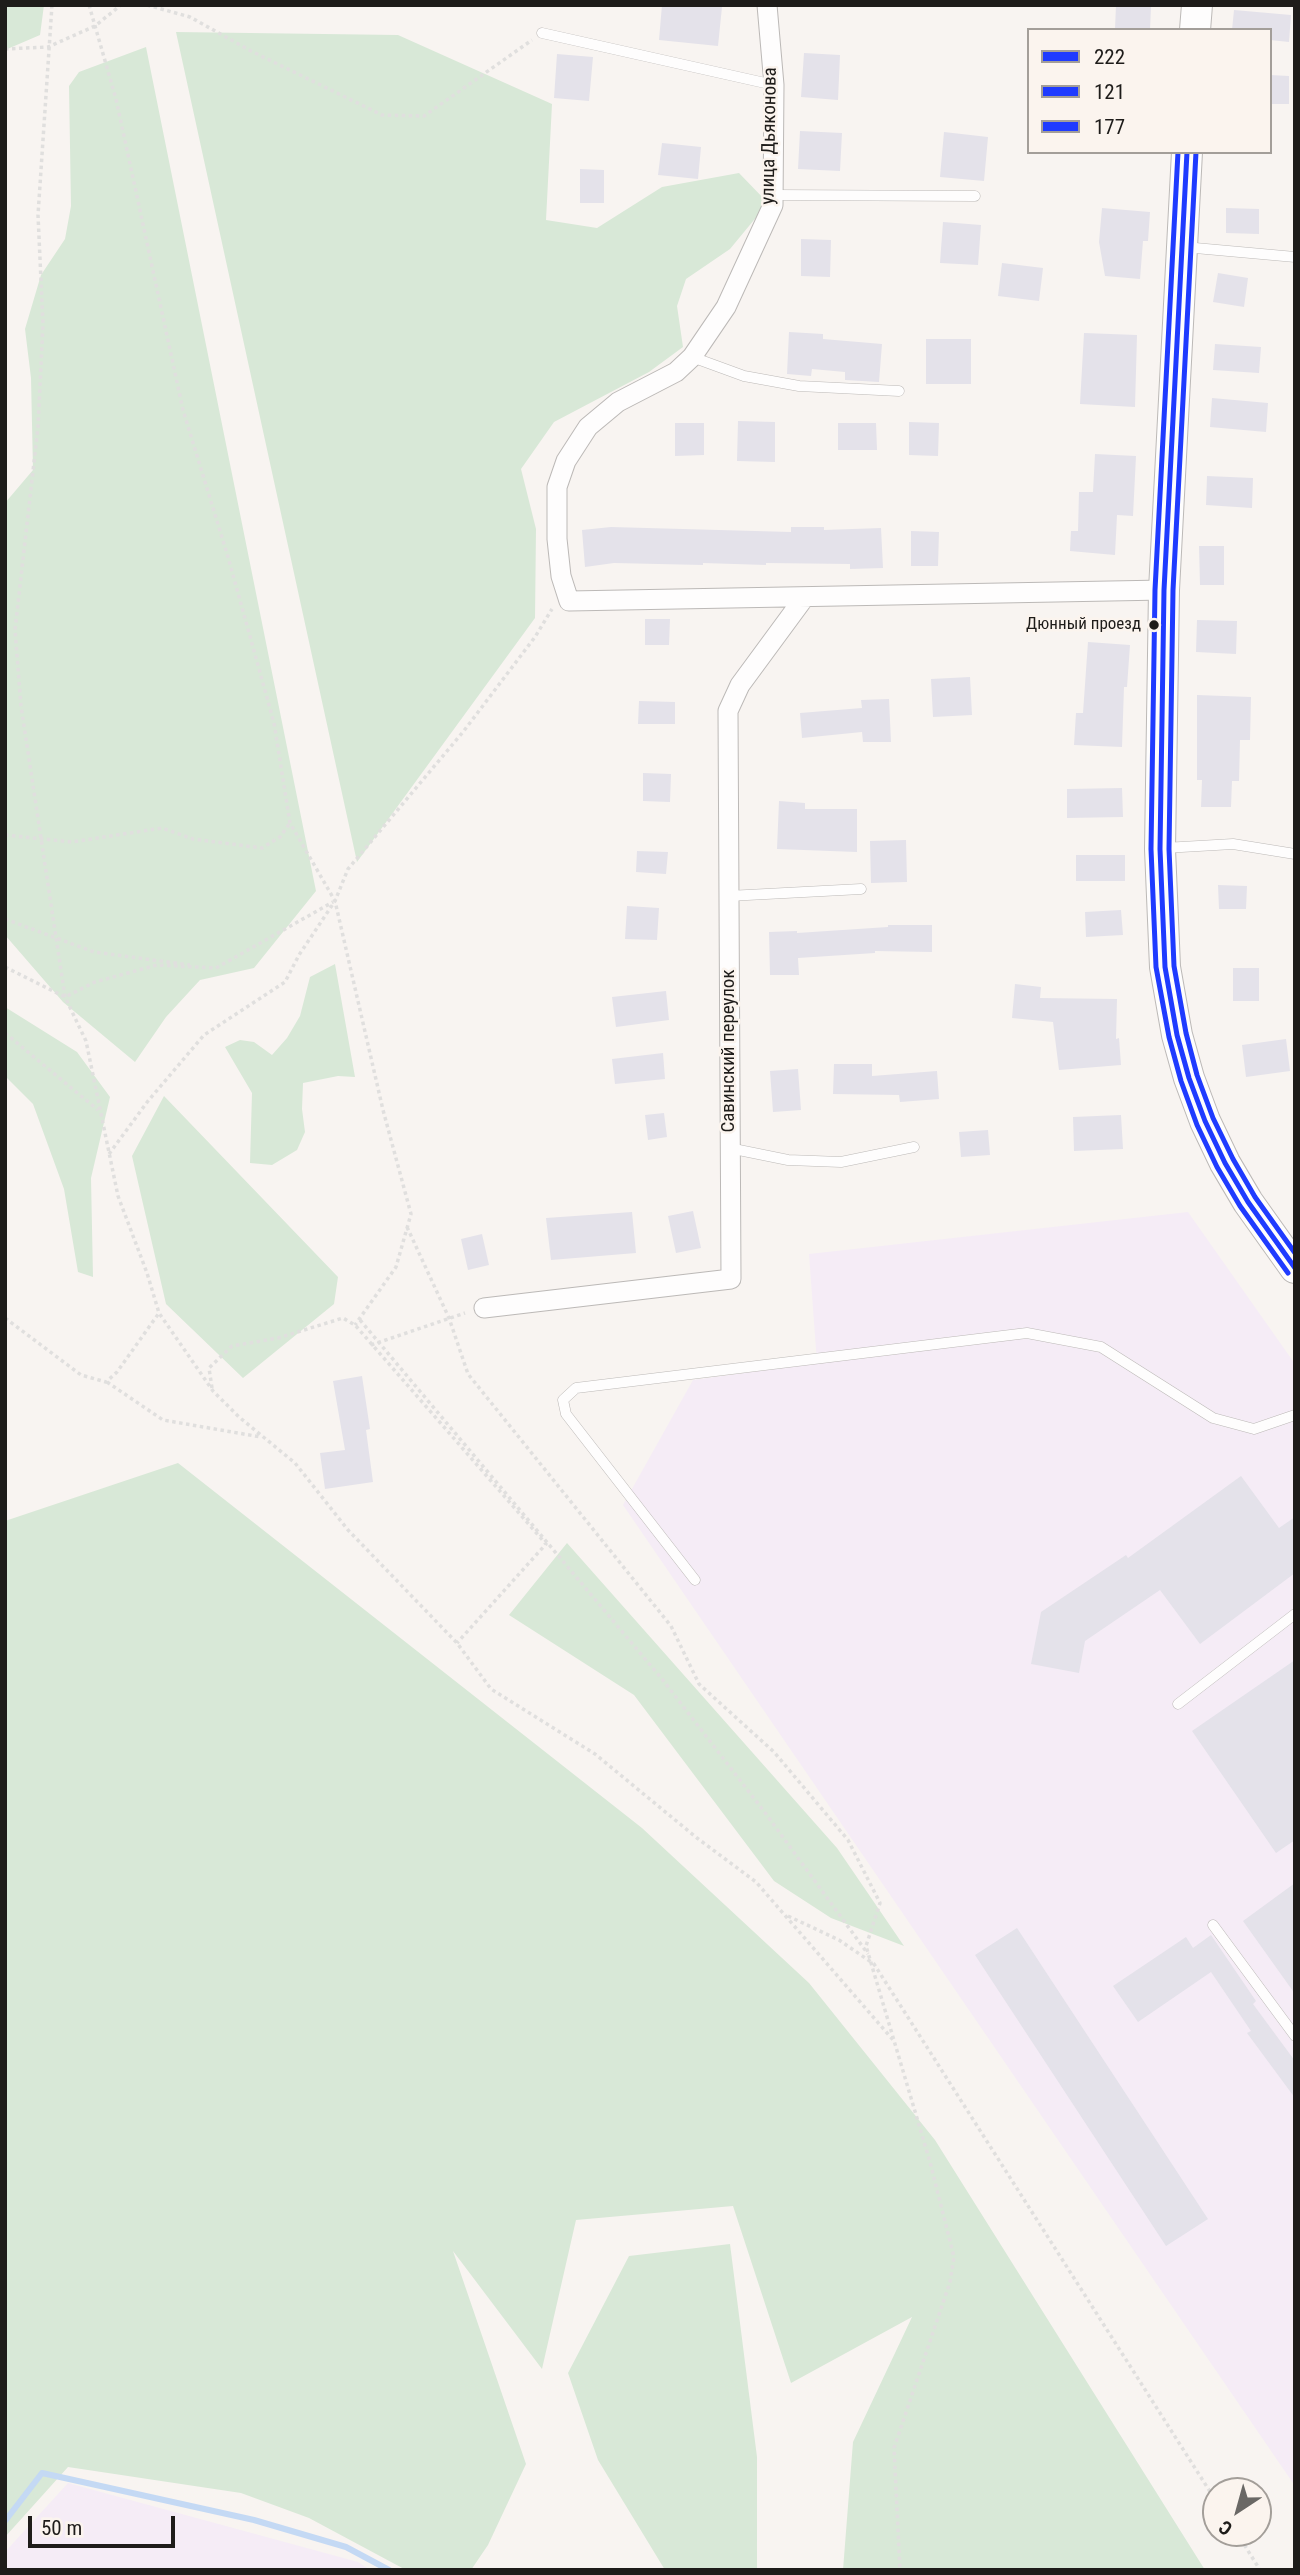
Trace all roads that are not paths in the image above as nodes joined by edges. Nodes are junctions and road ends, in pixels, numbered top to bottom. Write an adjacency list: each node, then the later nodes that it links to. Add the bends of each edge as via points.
1 (767, 5): 5 (street, улица Дьяконова)
2 (1197, 5): 3 (main road)
3 (1195, 28)
4 (542, 33): 5 (lane)
5 (774, 85): 7 (street, улица Дьяконова)
6 (1187, 154): 9 (main road)
7 (774, 195): 8 (lane); 11 (street, улица Дьяконова, via 726,307)
8 (975, 196)
9 (1180, 247): 10 (lane); 13 (main road)
10 (1295, 257)
11 (692, 357): 12 (lane, via 744,376 799,386); 14 (street, улица Дьяконова, via 676,372 618,402 589,427 566,461 557,487 557,539 569,601)
12 (899, 391)
13 (1164, 590): 14 (street); 15 (main road)
14 (804, 598): 18 (street, Савинский переулок, via 740,685 728,711)
15 (1160, 849): 16 (lane, via 1233,844); 21 (main road, via 1168,989 1189,1078 1225,1163)
16 (1295, 854)
17 (861, 888): 18 (lane)
18 (728, 896): 20 (street, Савинский переулок)
19 (914, 1147): 20 (lane, via 841,1162 788,1160)
20 (729, 1148): 22 (street, Савинский переулок, via 731,1279)
21 (1295, 1268)
22 (484, 1308)
23 (1295, 1415): 24 (lane, via 1254,1429 1213,1418 1101,1347 1027,1333 576,1388 562,1400 565,1414)
24 (695, 1580)
25 (1295, 1614): 26 (lane)
26 (1178, 1704)
27 (1213, 1925): 28 (lane)
28 (1295, 2036)

